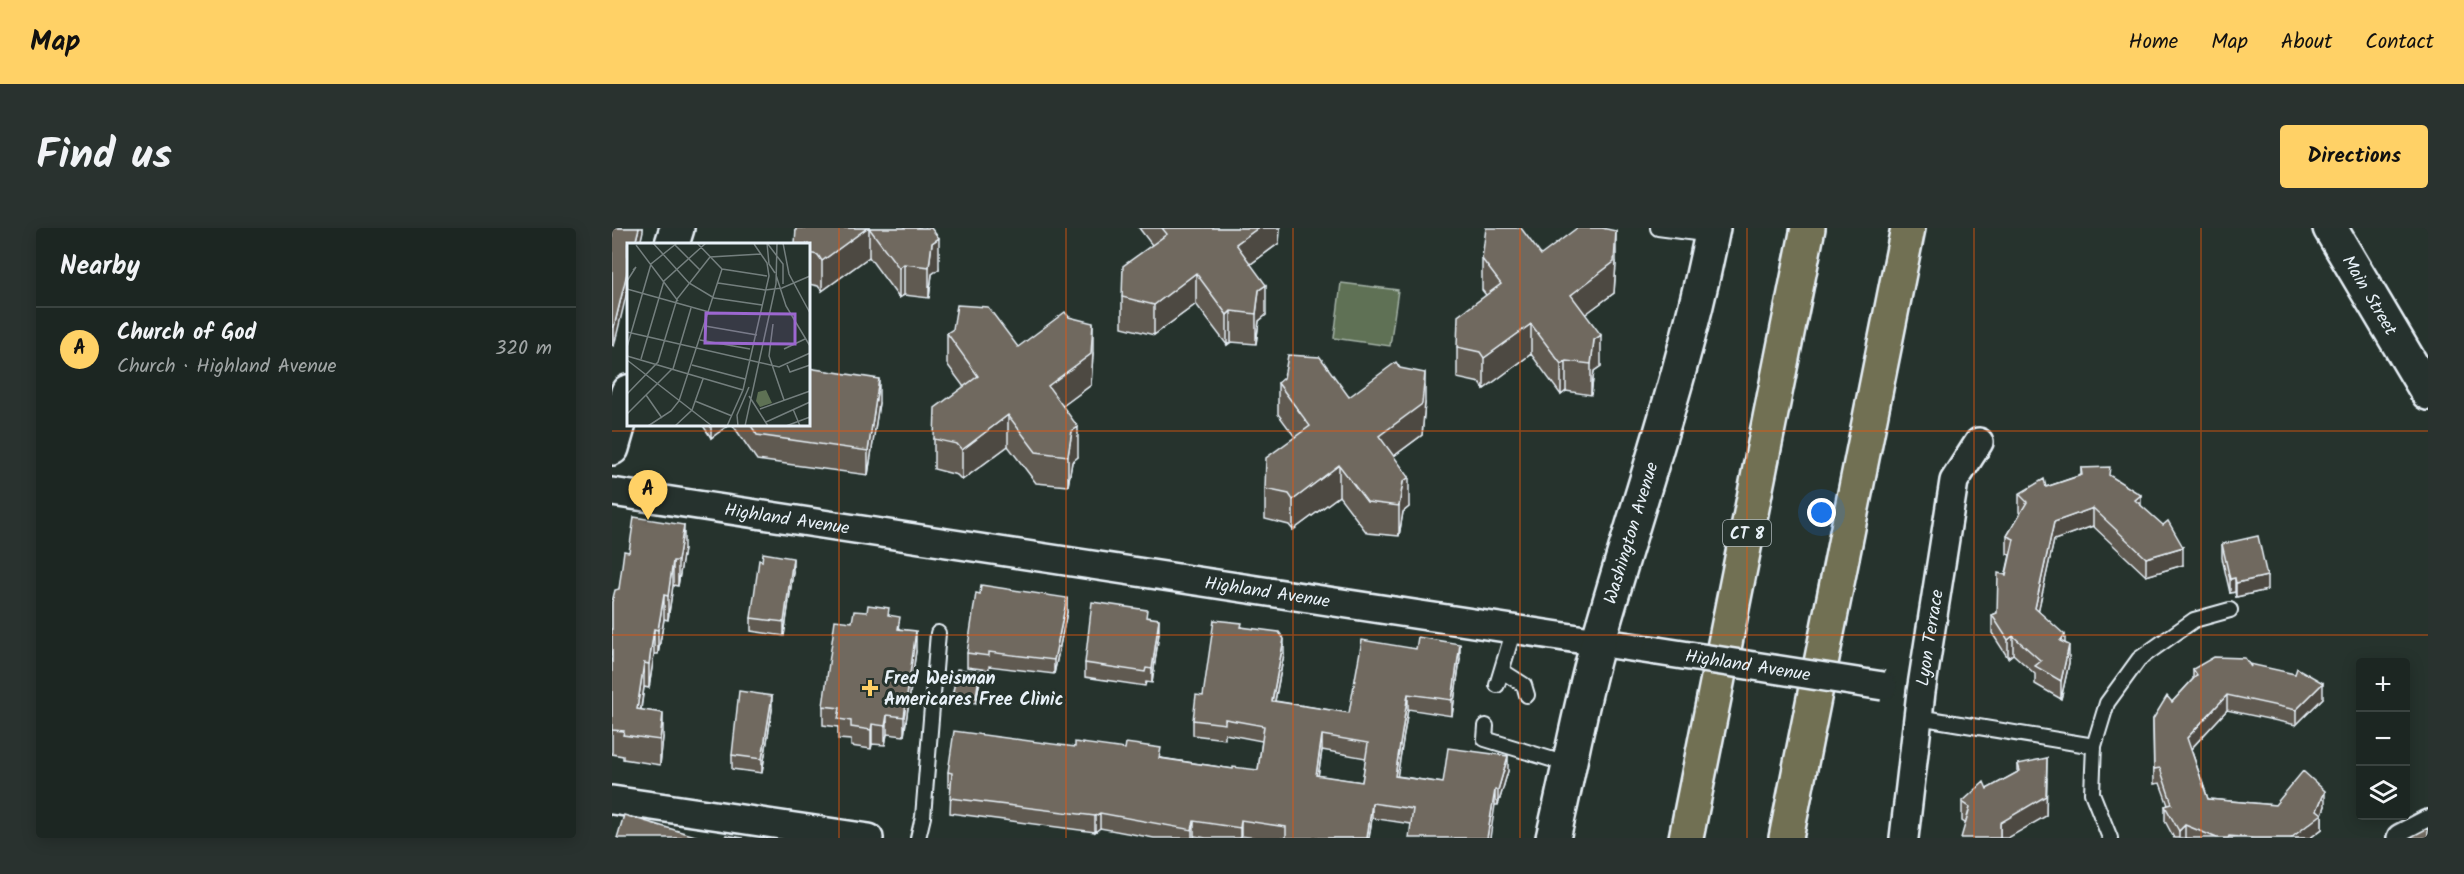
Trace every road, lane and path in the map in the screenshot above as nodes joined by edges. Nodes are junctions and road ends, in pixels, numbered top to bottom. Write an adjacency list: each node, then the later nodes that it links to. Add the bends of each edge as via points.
1 (677, 228): 7 (main road)
2 (1658, 228): 6 (lane)
3 (1808, 228): 29 (highway, CT 8)
4 (1908, 228): 30 (highway)
5 (2330, 228): 8 (main road, Main Street)
6 (1712, 232): 16 (main road, Washington Avenue, via 1697,307)
7 (672, 243)
8 (2428, 393)
9 (627, 396): 11 (main road)
10 (1979, 442): 20 (street, Lyon Terrace, via 1954,481)
11 (612, 448)
12 (612, 492): 14 (street, Highland Avenue)
13 (2230, 610): 22 (lane, via 2194,620 2139,658 2107,703)
14 (1514, 629): 16 (street, Highland Avenue); 17 (lane)
15 (938, 633): 27 (lane)
16 (1598, 641): 20 (street, Highland Avenue, bridge, via 1883,686); 23 (main road, Washington Avenue)
17 (1502, 671): 18 (lane); 19 (lane, via 1524,685)
18 (1497, 685)
19 (1527, 695)
20 (1920, 705): 22 (lane); 31 (street, Lyon Terrace)
21 (1486, 726): 23 (lane, via 1485,739 1514,742)
22 (2094, 746): 32 (lane, via 2092,793)
23 (1570, 765): 28 (main road, Washington Avenue)
24 (612, 800): 26 (street)
25 (2428, 824): 33 (street)
26 (869, 838)
27 (918, 838)
28 (1553, 838)
29 (1686, 838)
30 (1786, 838)
31 (1904, 838)
32 (2110, 838)
33 (2401, 838)

